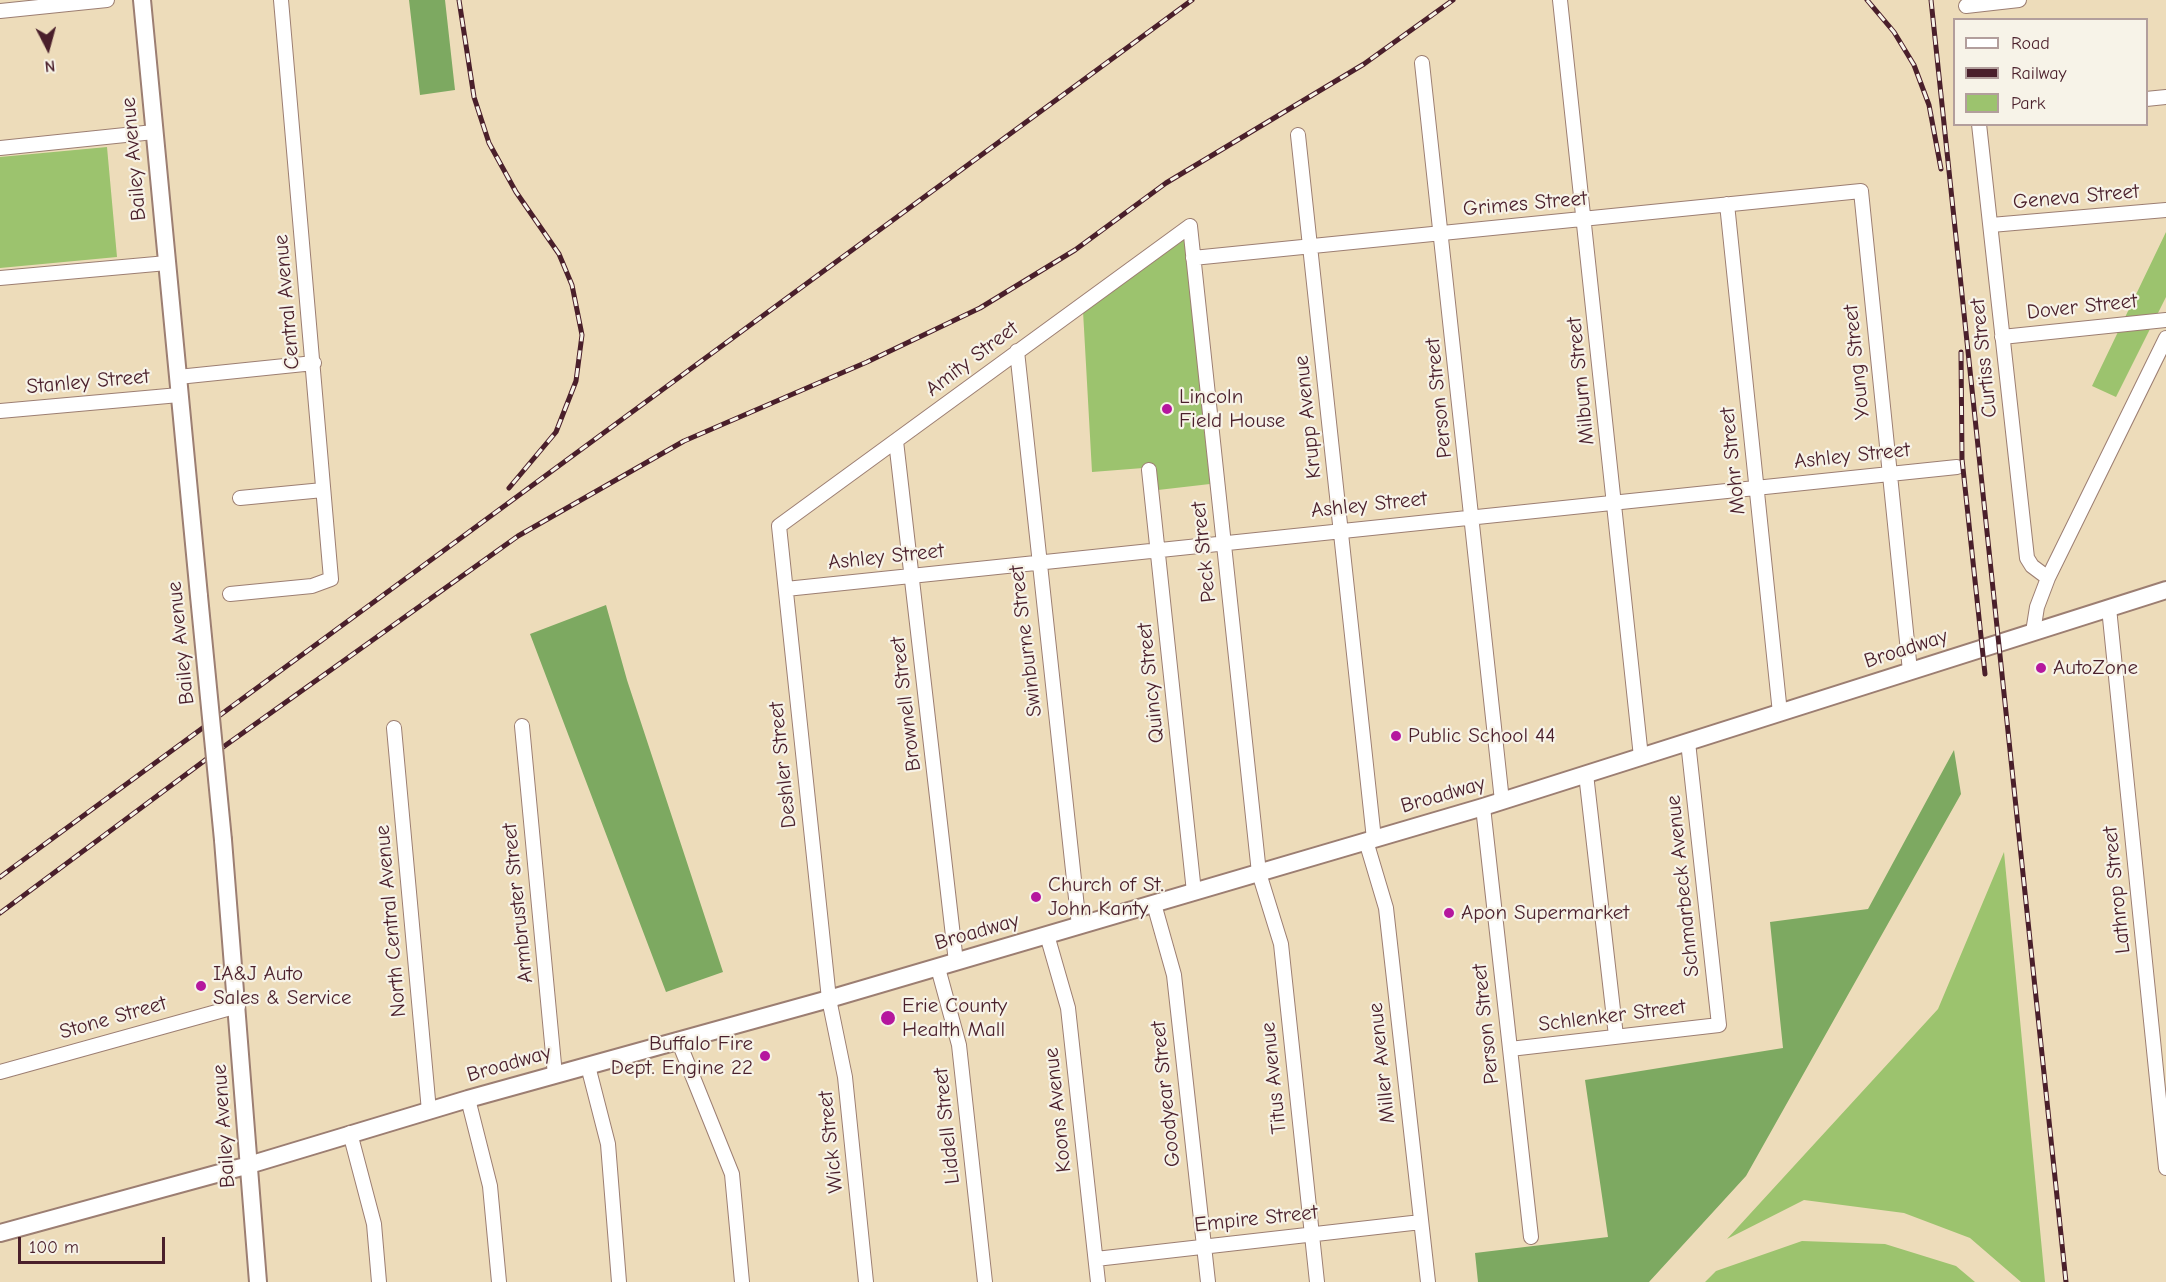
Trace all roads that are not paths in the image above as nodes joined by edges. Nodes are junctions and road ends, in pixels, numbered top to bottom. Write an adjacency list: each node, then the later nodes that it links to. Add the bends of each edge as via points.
1 (107, 0): 7 (street)
2 (142, 0): 12 (main road, Bailey Avenue)
3 (281, 0): 30 (street, Central Avenue)
4 (1560, 0): 18 (street, Milburn Street)
5 (2019, 0): 6 (street)
6 (1966, 8)
7 (0, 11)
8 (1422, 63): 21 (street, Person Street)
9 (2166, 97): 10 (street)
10 (2148, 99)
11 (1979, 126): 19 (street, Curtiss Street)
12 (154, 132): 14 (street); 24 (main road, Bailey Avenue)
13 (1298, 135): 22 (street, Krupp Avenue)
14 (0, 148)
15 (1862, 191): 16 (street, Grimes Street); 37 (street, Young Street)
16 (1727, 204): 18 (street, Grimes Street); 38 (street, Mohr Street)
17 (2166, 210): 19 (street, Geneva Street)
18 (1585, 219): 21 (street, Grimes Street); 41 (street, Milburn Street)
19 (1991, 225): 27 (street, Curtiss Street)
20 (1190, 226): 23 (street, Peck Street); 29 (street, Amity Street)
21 (1442, 233): 22 (street, Grimes Street); 42 (street, Person Street)
22 (1311, 245): 23 (street, Grimes Street); 44 (street, Krupp Avenue)
23 (1193, 258): 45 (street, Peck Street)
24 (167, 262): 25 (street); 31 (main road, Bailey Avenue)
25 (0, 278)
26 (2166, 320): 27 (street, Dover Street)
27 (2002, 337): 49 (street, Curtiss Street, via 2027,558)
28 (2166, 338): 49 (street)
29 (1017, 351): 34 (street, Amity Street); 47 (street, Swinburne Street)
30 (314, 363): 31 (street, Stanley Street); 39 (street, Central Avenue)
31 (178, 377): 32 (main road, Bailey Avenue)
32 (179, 395): 33 (street, Stanley Street); 73 (main road, Bailey Avenue, bridge)
33 (0, 411)
34 (896, 441): 43 (street, Amity Street); 48 (street, Brownell Street)
35 (1957, 467): 37 (street, Ashley Street)
36 (1149, 470): 46 (street, Quincy Street)
37 (1889, 473): 38 (street, Ashley Street); 55 (street, Young Street)
38 (1757, 488): 41 (street, Ashley Street); 56 (street, Mohr Street)
39 (323, 490): 40 (street); 52 (street, Central Avenue, via 331,579 312,586)
40 (240, 498)
41 (1614, 501): 42 (street, Ashley Street); 60 (street, Milburn Street)
42 (1472, 516): 44 (street, Ashley Street); 62 (street, Person Street)
43 (779, 526): 50 (street, Deshler Street)
44 (1341, 529): 45 (street, Ashley Street); 64 (street, Krupp Avenue)
45 (1224, 542): 46 (street, Ashley Street); 65 (street, Peck Street)
46 (1157, 549): 47 (street, Ashley Street); 66 (street, Quincy Street)
47 (1038, 561): 48 (street, Ashley Street); 68 (street, Swinburne Street)
48 (912, 575): 50 (street, Ashley Street); 70 (street, Brownell Street)
49 (2048, 578): 54 (street)
50 (786, 589): 72 (street, Deshler Street)
51 (2166, 590): 53 (main road, Broadway)
52 (230, 594)
53 (2109, 608): 54 (main road, Broadway); 75 (street, Lathrop Street)
54 (2033, 632): 55 (main road, Broadway)
55 (1910, 671): 56 (main road, Broadway)
56 (1780, 713): 59 (main road, Broadway)
57 (522, 726): 82 (street, Armbruster Street)
58 (394, 728): 84 (street, North Central Avenue)
59 (1688, 742): 60 (main road, Broadway); 76 (street, Schmarbeck Avenue)
60 (1641, 757): 61 (main road, Broadway)
61 (1586, 774): 62 (main road, Broadway); 77 (street)
62 (1502, 801): 63 (main road, Broadway)
63 (1483, 807): 64 (main road, Broadway); 79 (street, Person Street)
64 (1370, 840): 65 (main road, Broadway); 88 (street, Miller Avenue, via 1386,908)
65 (1259, 873): 66 (main road, Broadway); 90 (street, Titus Avenue, via 1281,944)
66 (1194, 892): 67 (main road, Broadway)
67 (1154, 904): 68 (main road, Broadway); 92 (street, Goodyear Street, via 1174,975)
68 (1079, 926): 69 (main road, Broadway)
69 (1047, 935): 70 (main road, Broadway); 93 (street, Koons Avenue, via 1068,1008)
70 (956, 962): 71 (main road, Broadway)
71 (938, 968): 72 (main road, Broadway); 100 (street, Liddell Street, via 959,1045)
72 (829, 999): 78 (main road, Broadway); 99 (street, Wick Street, via 845,1077)
73 (238, 1006): 81 (street, Stone Street); 86 (main road, Bailey Avenue)
74 (2166, 1017): 75 (street)
75 (2151, 1018): 87 (street, Lathrop Street)
76 (1719, 1025): 77 (street, Schlenker Street)
77 (1616, 1036): 79 (street, Schlenker Street)
78 (678, 1040): 80 (main road, Broadway); 98 (street, via 732,1174)
79 (1510, 1049): 91 (street, Person Street)
80 (588, 1066): 82 (main road, Broadway); 97 (street, via 608,1144)
81 (0, 1072)
82 (555, 1075): 83 (main road, Broadway)
83 (468, 1100): 84 (main road, Broadway); 96 (street, via 490,1186)
84 (429, 1111): 85 (main road, Broadway)
85 (350, 1133): 86 (main road, Broadway); 95 (street, via 374,1224)
86 (249, 1165): 89 (main road, Broadway); 94 (main road, Bailey Avenue)
87 (2166, 1168)
88 (1421, 1222): 90 (street, Empire Street); 104 (street, Miller Avenue)
89 (0, 1233)
90 (1312, 1234): 92 (street, Empire Street); 103 (street, Titus Avenue)
91 (1531, 1237)
92 (1204, 1246): 93 (street, Empire Street); 102 (street, Goodyear Street)
93 (1096, 1259): 101 (street, Koons Avenue)
94 (258, 1282)
95 (379, 1282)
96 (499, 1282)
97 (620, 1282)
98 (742, 1282)
99 (866, 1282)
100 (985, 1282)
101 (1098, 1282)
102 (1208, 1282)
103 (1317, 1282)
104 (1428, 1282)

